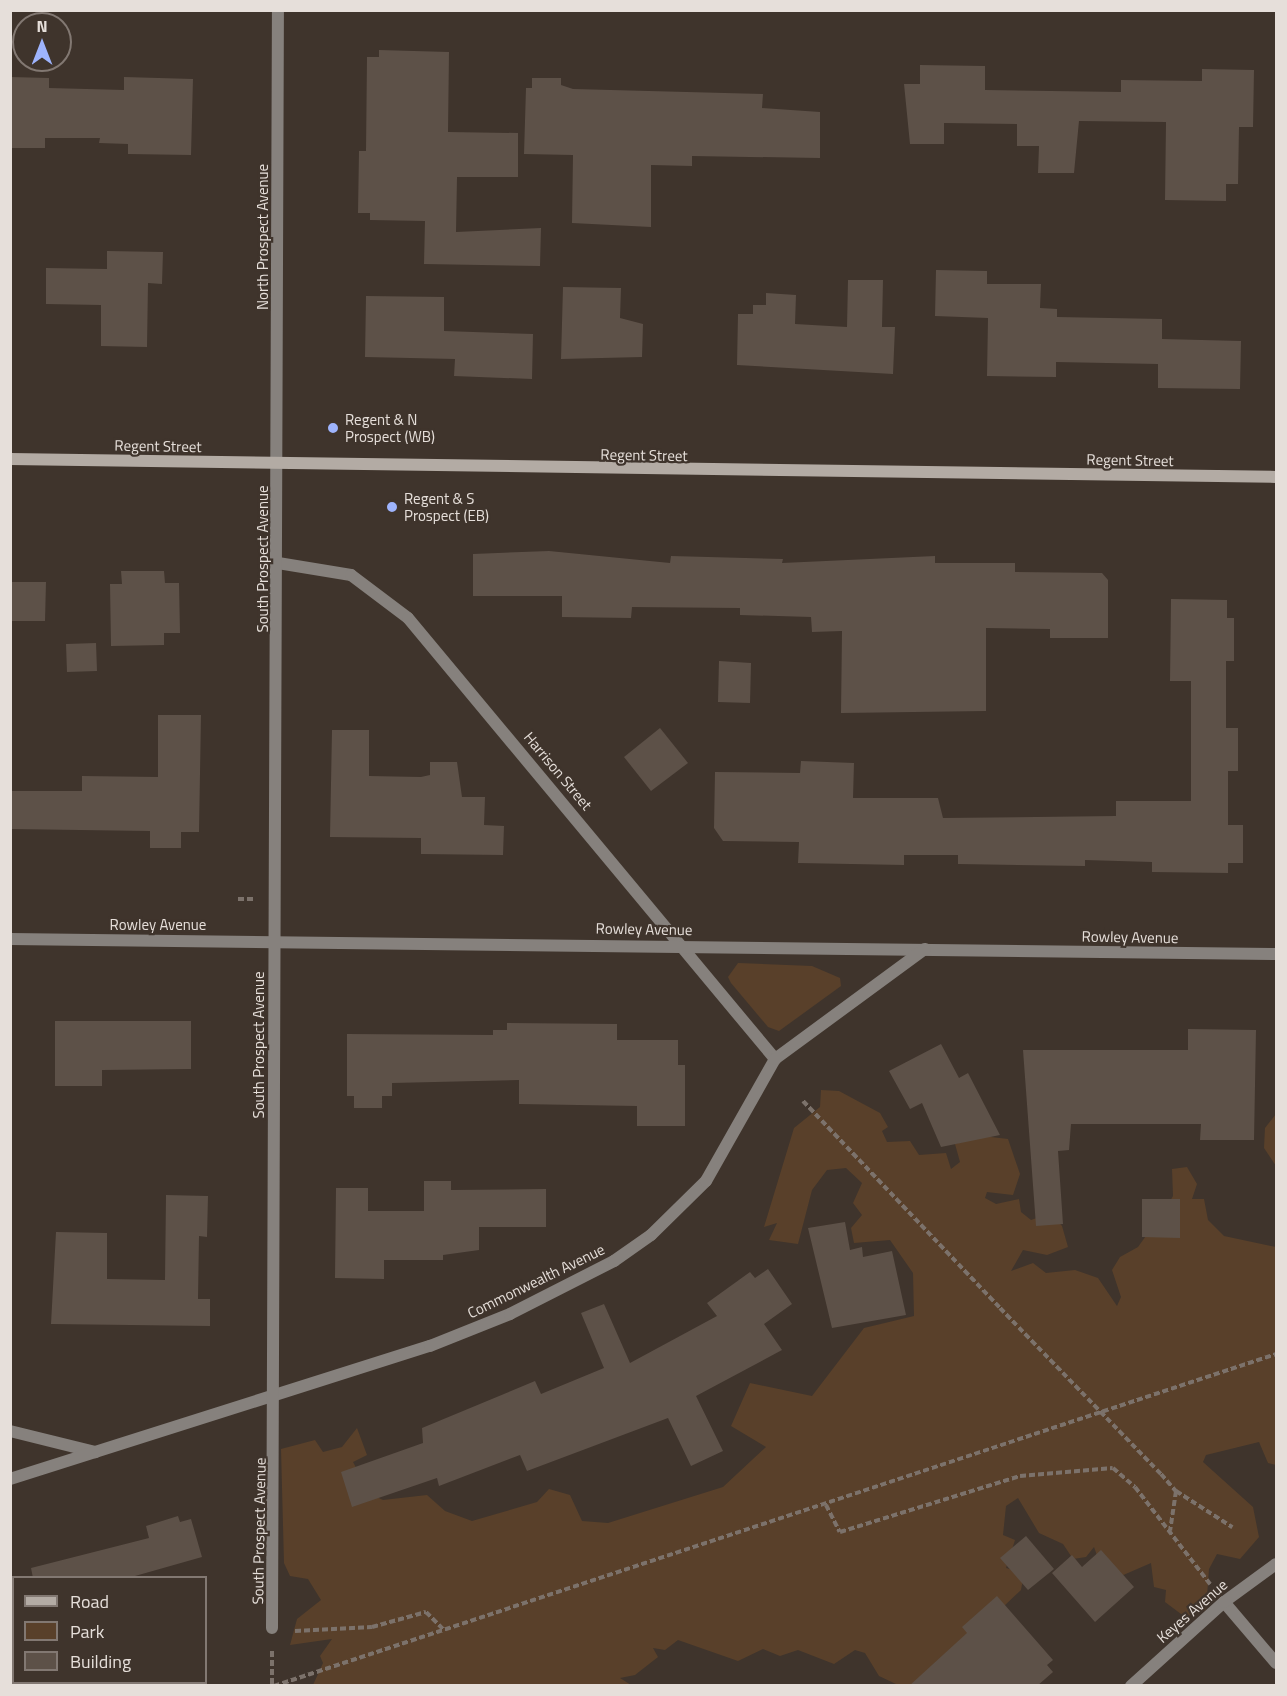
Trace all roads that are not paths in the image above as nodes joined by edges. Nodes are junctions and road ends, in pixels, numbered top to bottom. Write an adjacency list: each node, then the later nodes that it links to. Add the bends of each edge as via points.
1 (278, 10): 3 (street, North Prospect Avenue)
2 (10, 459): 3 (main road, Regent Street)
3 (279, 463): 4 (main road, Regent Street); 5 (street, South Prospect Avenue)
4 (1276, 477)
5 (278, 563): 7 (street, South Prospect Avenue); 8 (street, Harrison Street, via 351,575 408,618)
6 (10, 939): 7 (street, Rowley Avenue)
7 (274, 940): 8 (street, Rowley Avenue); 12 (street, South Prospect Avenue)
8 (681, 944): 9 (street, Rowley Avenue); 11 (street, Harrison Street)
9 (926, 949): 10 (street, Rowley Avenue); 11 (street, Commonwealth Avenue)
10 (1276, 954)
11 (775, 1059): 12 (street, Commonwealth Avenue, via 706,1181 651,1235 614,1261 510,1314)
12 (271, 1398): 14 (street, Commonwealth Avenue); 18 (street, South Prospect Avenue, via 276,1456)
13 (10, 1431): 14 (street)
14 (96, 1453): 15 (street, Commonwealth Avenue)
15 (10, 1479)
16 (1276, 1564): 17 (street, Keyes Avenue)
17 (1224, 1602): 19 (street); 20 (street, Keyes Avenue)
18 (272, 1628)
19 (1276, 1663)
20 (1131, 1686)

